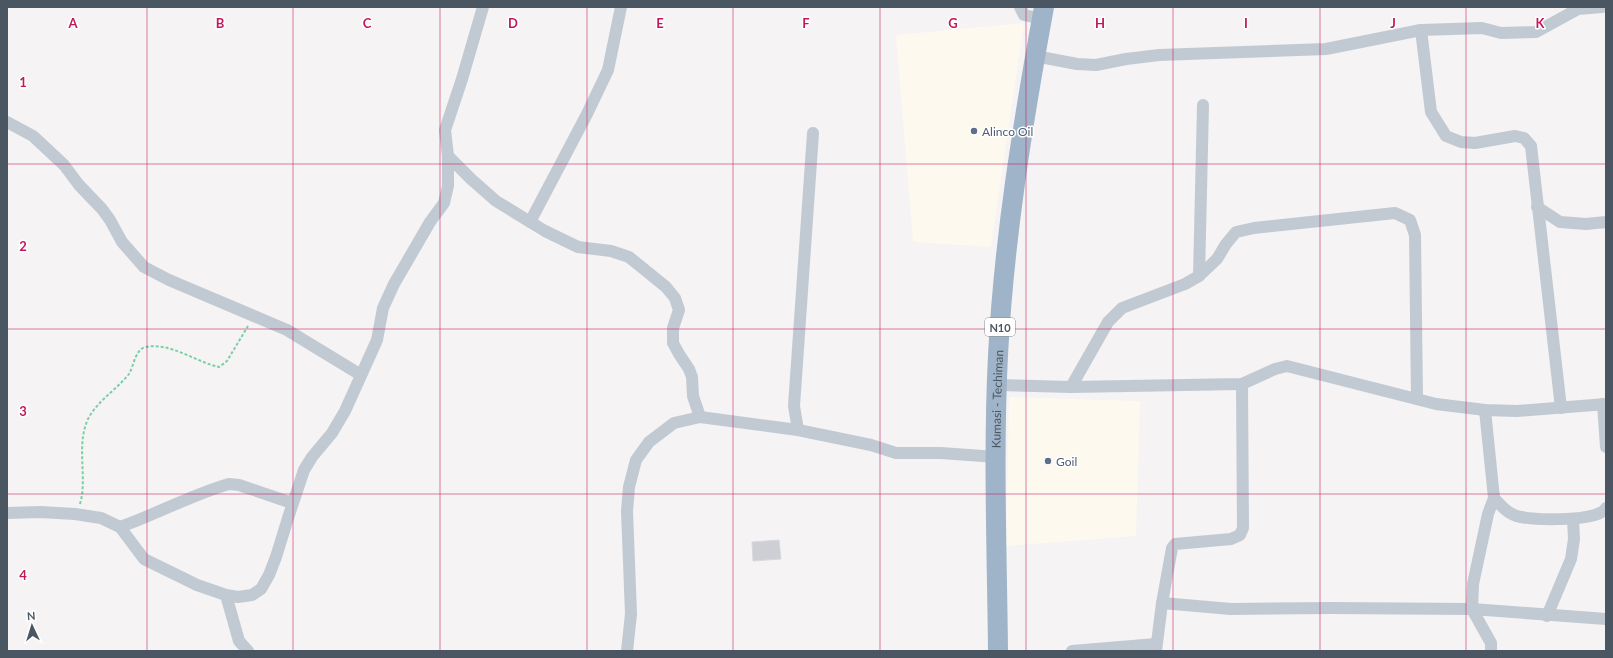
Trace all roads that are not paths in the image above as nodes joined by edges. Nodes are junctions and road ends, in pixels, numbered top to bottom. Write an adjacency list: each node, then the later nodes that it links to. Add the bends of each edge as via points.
1 (483, 7): 11 (street, via 445,130)
2 (621, 7): 13 (street, via 608,70)
3 (1020, 7): 5 (street, via 1024,15)
4 (1603, 8): 6 (street, via 1578,10 1536,32 1501,33 1482,28)
5 (1043, 13): 7 (highway, Kumasi - Techiman / N10)
6 (1421, 30): 7 (street, via 1326,49 1159,55 1096,65); 12 (street, via 1431,112 1436,122 1446,136 1460,142 1474,143 1515,136 1524,138 1532,146)
7 (1035, 56): 18 (highway, Kumasi - Techiman / N10, via 1019,145 1009,223 1000,313)
8 (1203, 106): 15 (street)
9 (7, 122): 16 (street, via 33,136 64,165 106,214 122,242 144,267 287,330)
10 (813, 133): 25 (street, via 794,406)
11 (448, 156): 13 (street, via 496,201); 16 (street, via 448,186 444,203 394,284 383,308 377,340)
12 (1537, 207): 14 (street, via 1560,222); 22 (street)
13 (530, 222): 24 (street, via 578,246 611,250 629,257 666,287 675,298 679,310 672,328 674,343 692,377 693,396)
14 (1606, 222)
15 (1199, 276): 19 (street, via 1185,284 1122,308 1108,322); 20 (street, via 1217,260 1236,232 1395,213 1410,220 1415,234)
16 (361, 375): 29 (street, via 332,433 308,464)
17 (1242, 384): 19 (street); 20 (street, via 1286,366); 35 (street, via 1243,528 1240,535 1231,539 1176,544 1172,548)
18 (997, 385): 19 (street); 27 (highway, Kumasi - Techiman / N10)
19 (1071, 387)
20 (1417, 399): 23 (street)
21 (1605, 404): 22 (street); 26 (street)
22 (1561, 408): 23 (street)
23 (1485, 410): 28 (street)
24 (700, 417): 25 (street); 41 (street, via 674,423 649,442 636,460 629,487 627,511 631,614)
25 (798, 430): 27 (street, via 871,445 896,453)
26 (1606, 447)
27 (996, 457): 42 (highway, Kumasi - Techiman / N10)
28 (1494, 498): 32 (street, via 1505,511 1520,517); 36 (street, via 1488,514 1473,584)
29 (292, 503): 33 (street, via 229,484); 34 (street, via 276,557 260,589 252,595)
30 (1606, 508): 32 (street, via 1599,514)
31 (7, 513): 33 (street, via 75,514 101,518)
32 (1573, 519): 37 (street, via 1571,559)
33 (120, 527): 34 (street, via 144,558 197,585)
34 (226, 595): 40 (street, via 239,641)
35 (1162, 603): 36 (street, via 1231,609); 39 (street)
36 (1472, 610): 37 (street); 44 (street, via 1491,643)
37 (1547, 616): 38 (street)
38 (1606, 619)
39 (1156, 648): 43 (street)
40 (248, 651)
41 (627, 651)
42 (998, 651)
43 (1072, 651)
44 (1491, 651)

